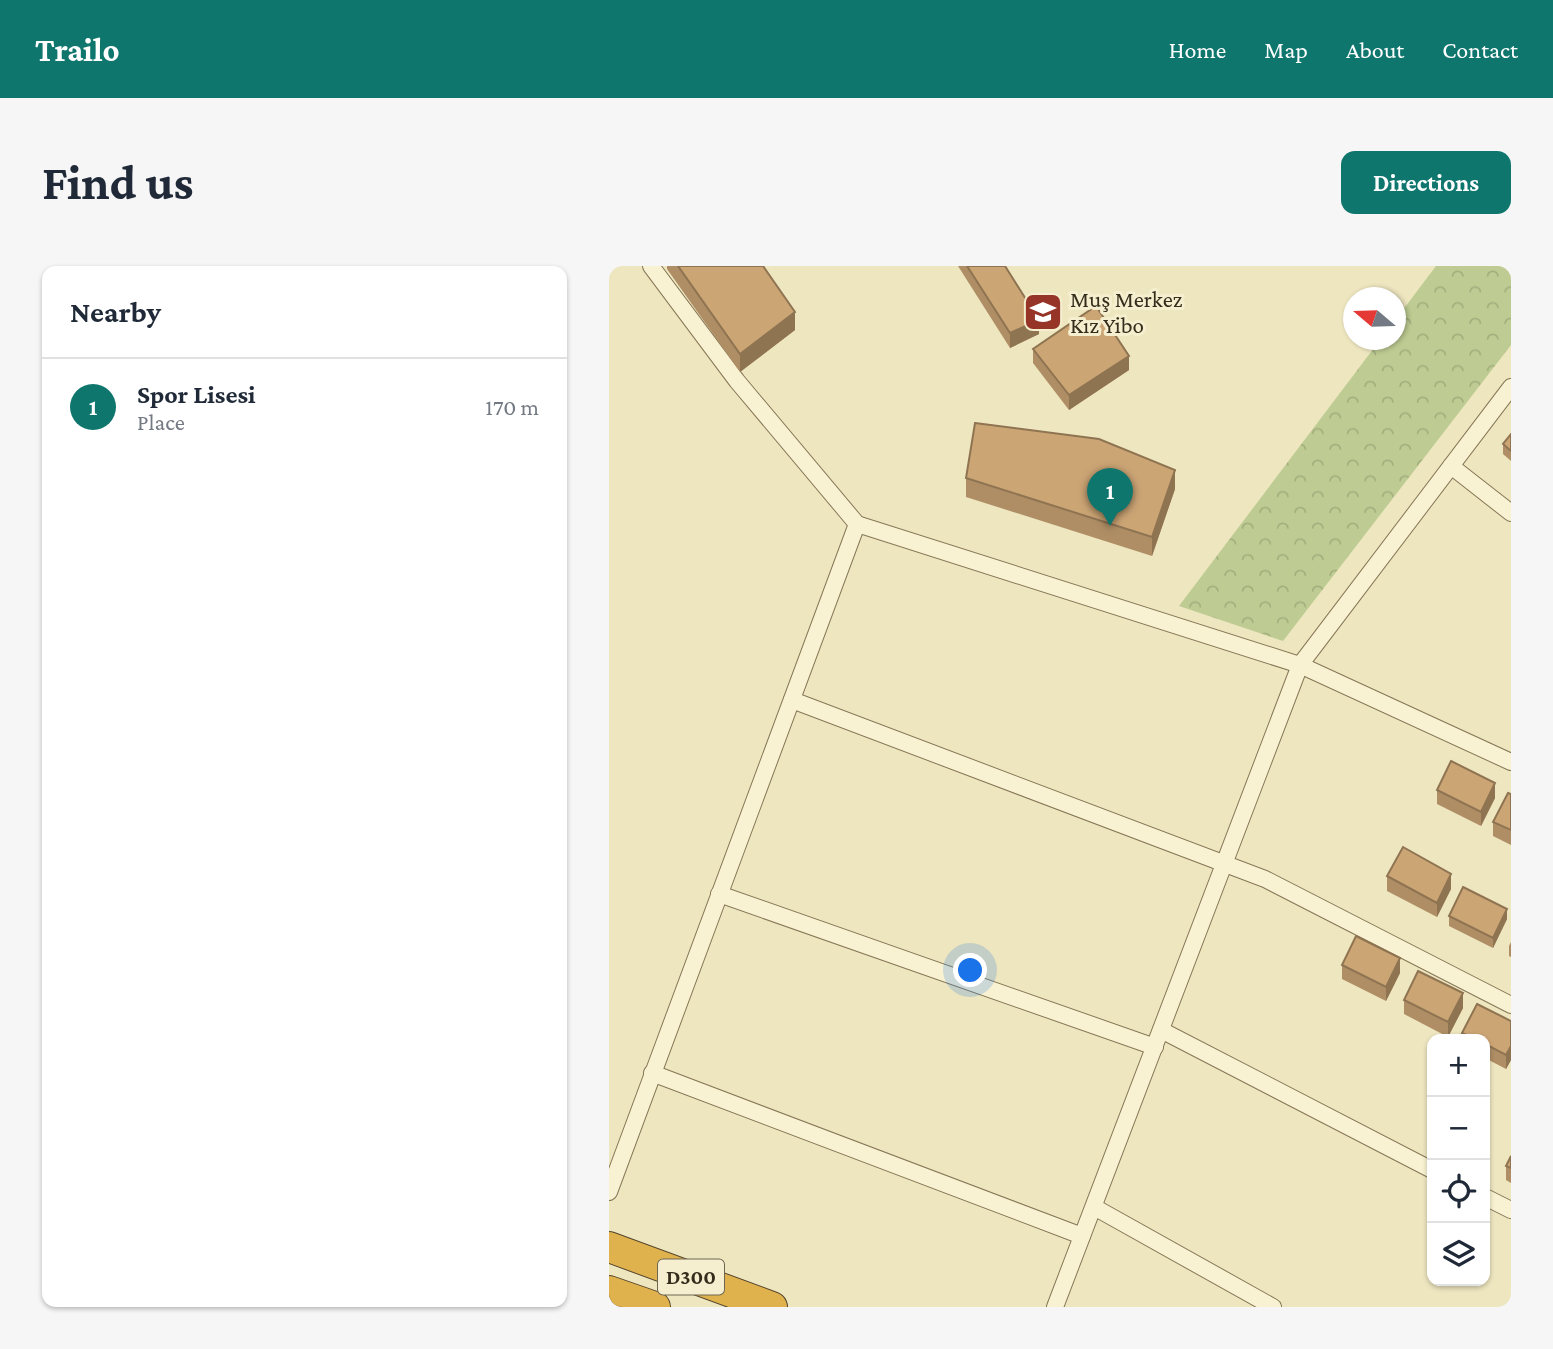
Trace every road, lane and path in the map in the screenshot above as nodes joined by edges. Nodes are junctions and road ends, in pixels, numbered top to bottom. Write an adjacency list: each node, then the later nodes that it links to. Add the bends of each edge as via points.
1 (651, 266): 5 (street, via 737,381)
2 (1511, 387): 3 (street)
3 (1451, 466): 4 (street); 6 (street)
4 (1511, 513)
5 (857, 524): 6 (street); 7 (street)
6 (1300, 666): 8 (street); 9 (street)
7 (792, 700): 9 (street); 10 (street)
8 (1511, 762)
9 (1224, 865): 11 (street, via 1265,879); 12 (street)
10 (719, 894): 13 (street); 14 (street)
11 (1511, 1005)
12 (1161, 1031): 13 (street); 15 (street)
13 (1154, 1047): 18 (street)
14 (652, 1073): 16 (street); 20 (street)
15 (1427, 1167)
16 (609, 1192)
17 (1490, 1200): 19 (street)
18 (1094, 1207): 20 (street); 26 (street)
19 (1511, 1210)
20 (1082, 1236): 25 (street)
21 (609, 1247): 24 (highway, D300)
22 (609, 1291): 23 (highway, D300)
23 (655, 1307)
24 (772, 1307)
25 (1055, 1307)
26 (1273, 1307)

